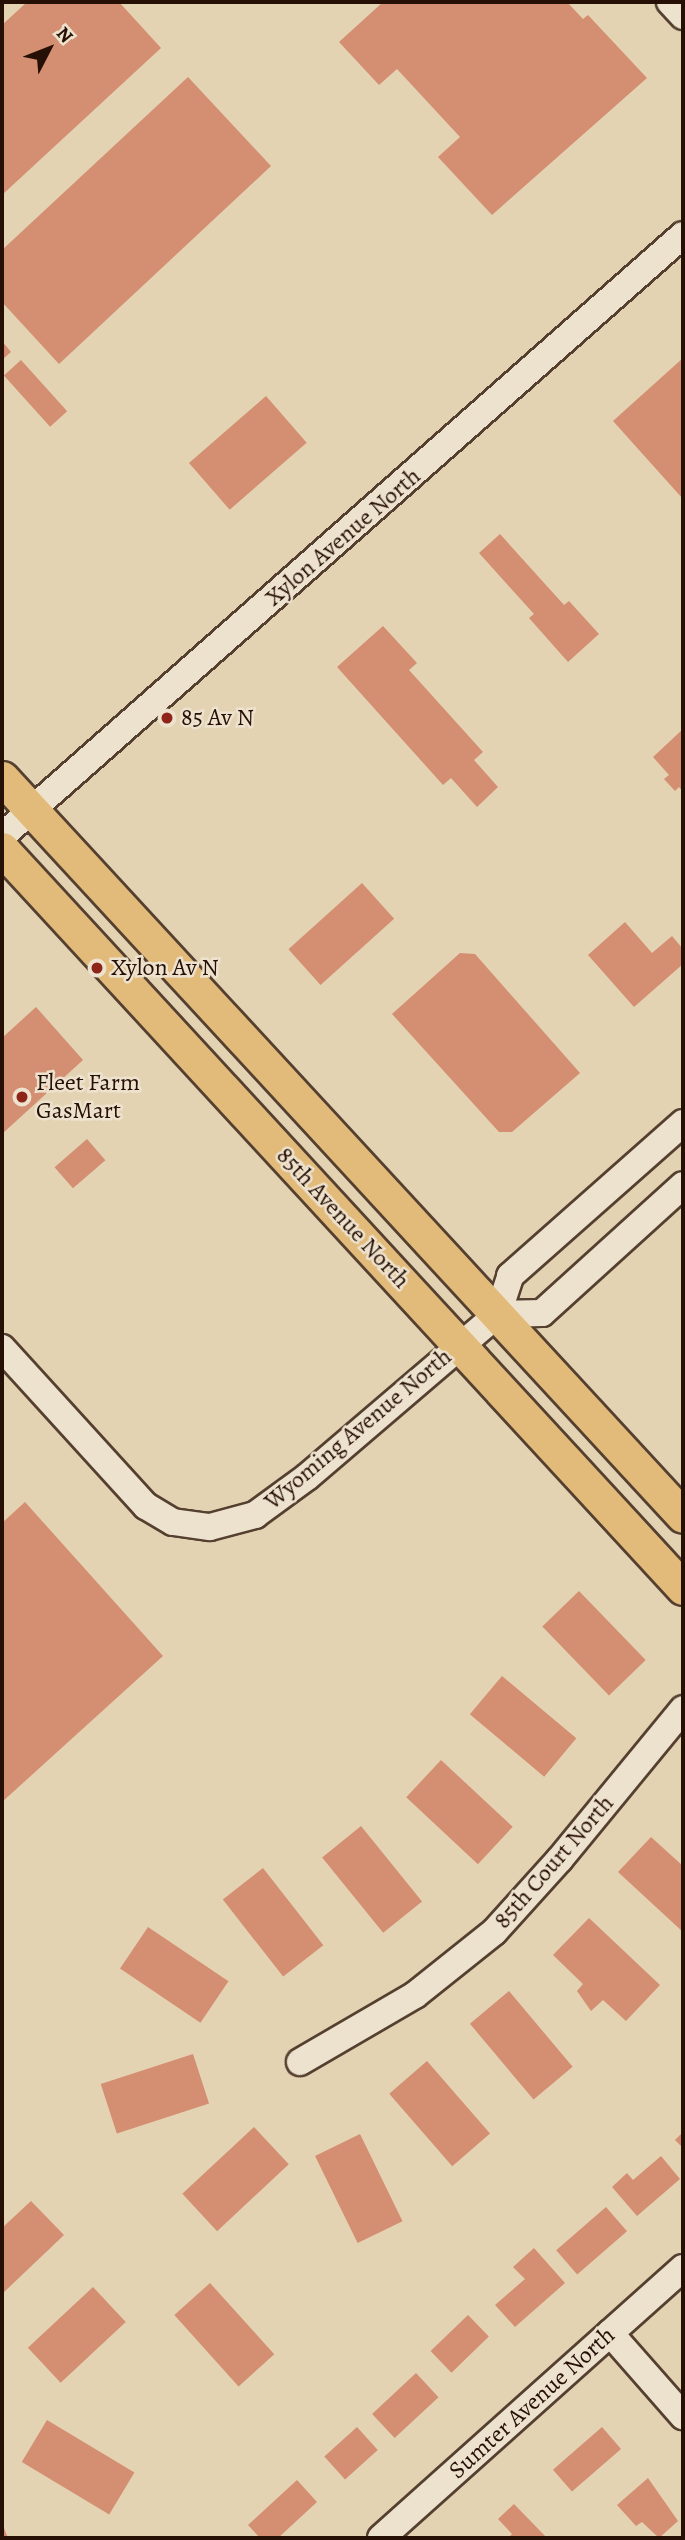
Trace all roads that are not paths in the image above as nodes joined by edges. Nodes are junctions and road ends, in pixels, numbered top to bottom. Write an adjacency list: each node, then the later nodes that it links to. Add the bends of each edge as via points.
1 (670, 2): 2 (street)
2 (683, 16)
3 (683, 235): 5 (street, Xylon Avenue North)
4 (2, 778): 5 (main road, 85th Avenue North)
5 (32, 810): 6 (street, Xylon Avenue North); 10 (main road, 85th Avenue North)
6 (2, 836)
7 (2, 849): 11 (main road, 85th Avenue North)
8 (683, 1124): 10 (street, via 510,1276)
9 (683, 1185): 10 (street, via 542,1312)
10 (498, 1314): 11 (street, Wyoming Avenue North); 13 (main road, 85th Avenue North)
11 (460, 1344): 12 (street, Wyoming Avenue North, via 307,1477 255,1514 210,1528 173,1522 146,1506); 14 (main road, 85th Avenue North)
12 (2, 1348)
13 (683, 1516)
14 (683, 1588)
15 (683, 1709): 16 (street, 85th Court North, via 494,1932 415,1995)
16 (300, 2062)
17 (683, 2268): 18 (street, Sumter Avenue North)
18 (610, 2333): 19 (street); 20 (street, Sumter Avenue North)
19 (683, 2416)
20 (381, 2538)

